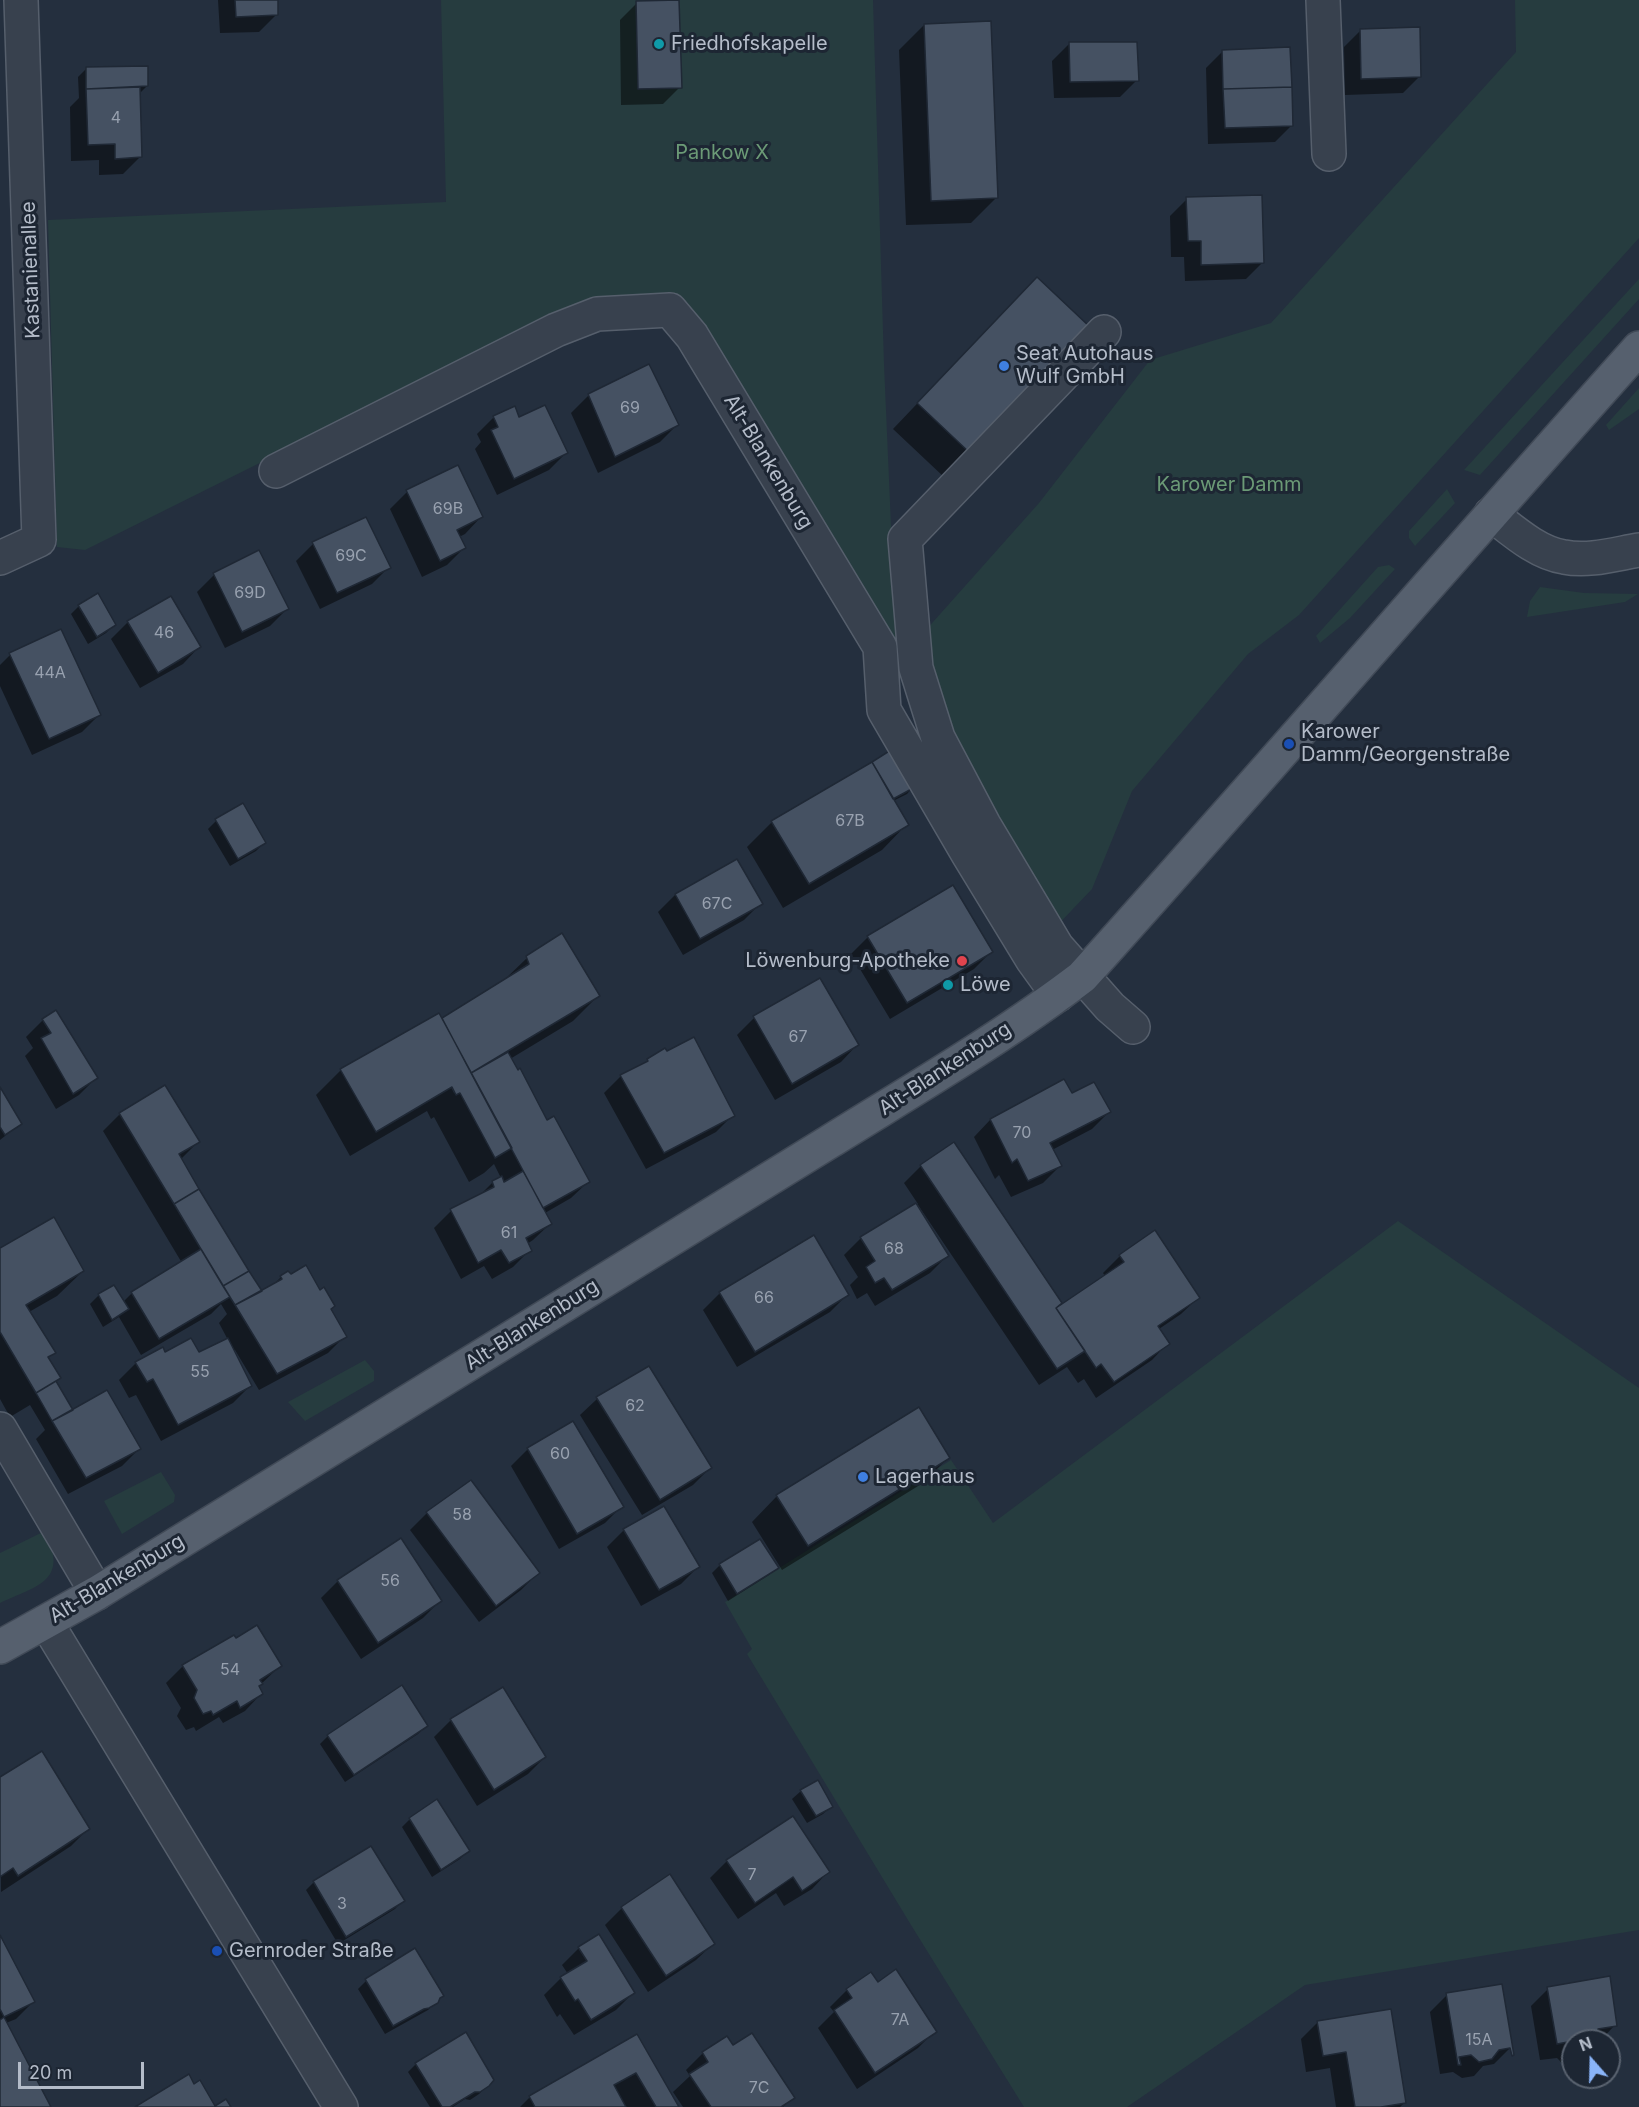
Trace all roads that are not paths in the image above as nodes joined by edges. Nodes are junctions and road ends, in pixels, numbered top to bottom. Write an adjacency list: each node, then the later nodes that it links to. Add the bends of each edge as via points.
1 (21, 0): 9 (street, Kastanienallee, via 39,540)
2 (1323, 0): 3 (street)
3 (1329, 154)
4 (1104, 332): 10 (street, via 905,539 916,668 938,738 1053,941)
5 (1639, 348): 7 (main road)
6 (276, 471): 10 (street, Alt-Blankenburg, via 556,330 597,314 670,310 692,336 880,647 884,710 968,854 1032,959)
7 (1491, 514): 8 (street, via 1519,536 1563,557 1594,558); 10 (main road, via 1240,801)
8 (1639, 550)
9 (0, 558)
10 (1070, 986): 11 (street, via 1110,1007); 13 (main road, Alt-Blankenburg, via 935,1076)
11 (1133, 1027)
12 (0, 1429): 13 (street)
13 (96, 1593): 14 (main road, Alt-Blankenburg)
14 (45, 1622): 15 (main road, Alt-Blankenburg); 16 (street)
15 (0, 1647)
16 (341, 2107)

